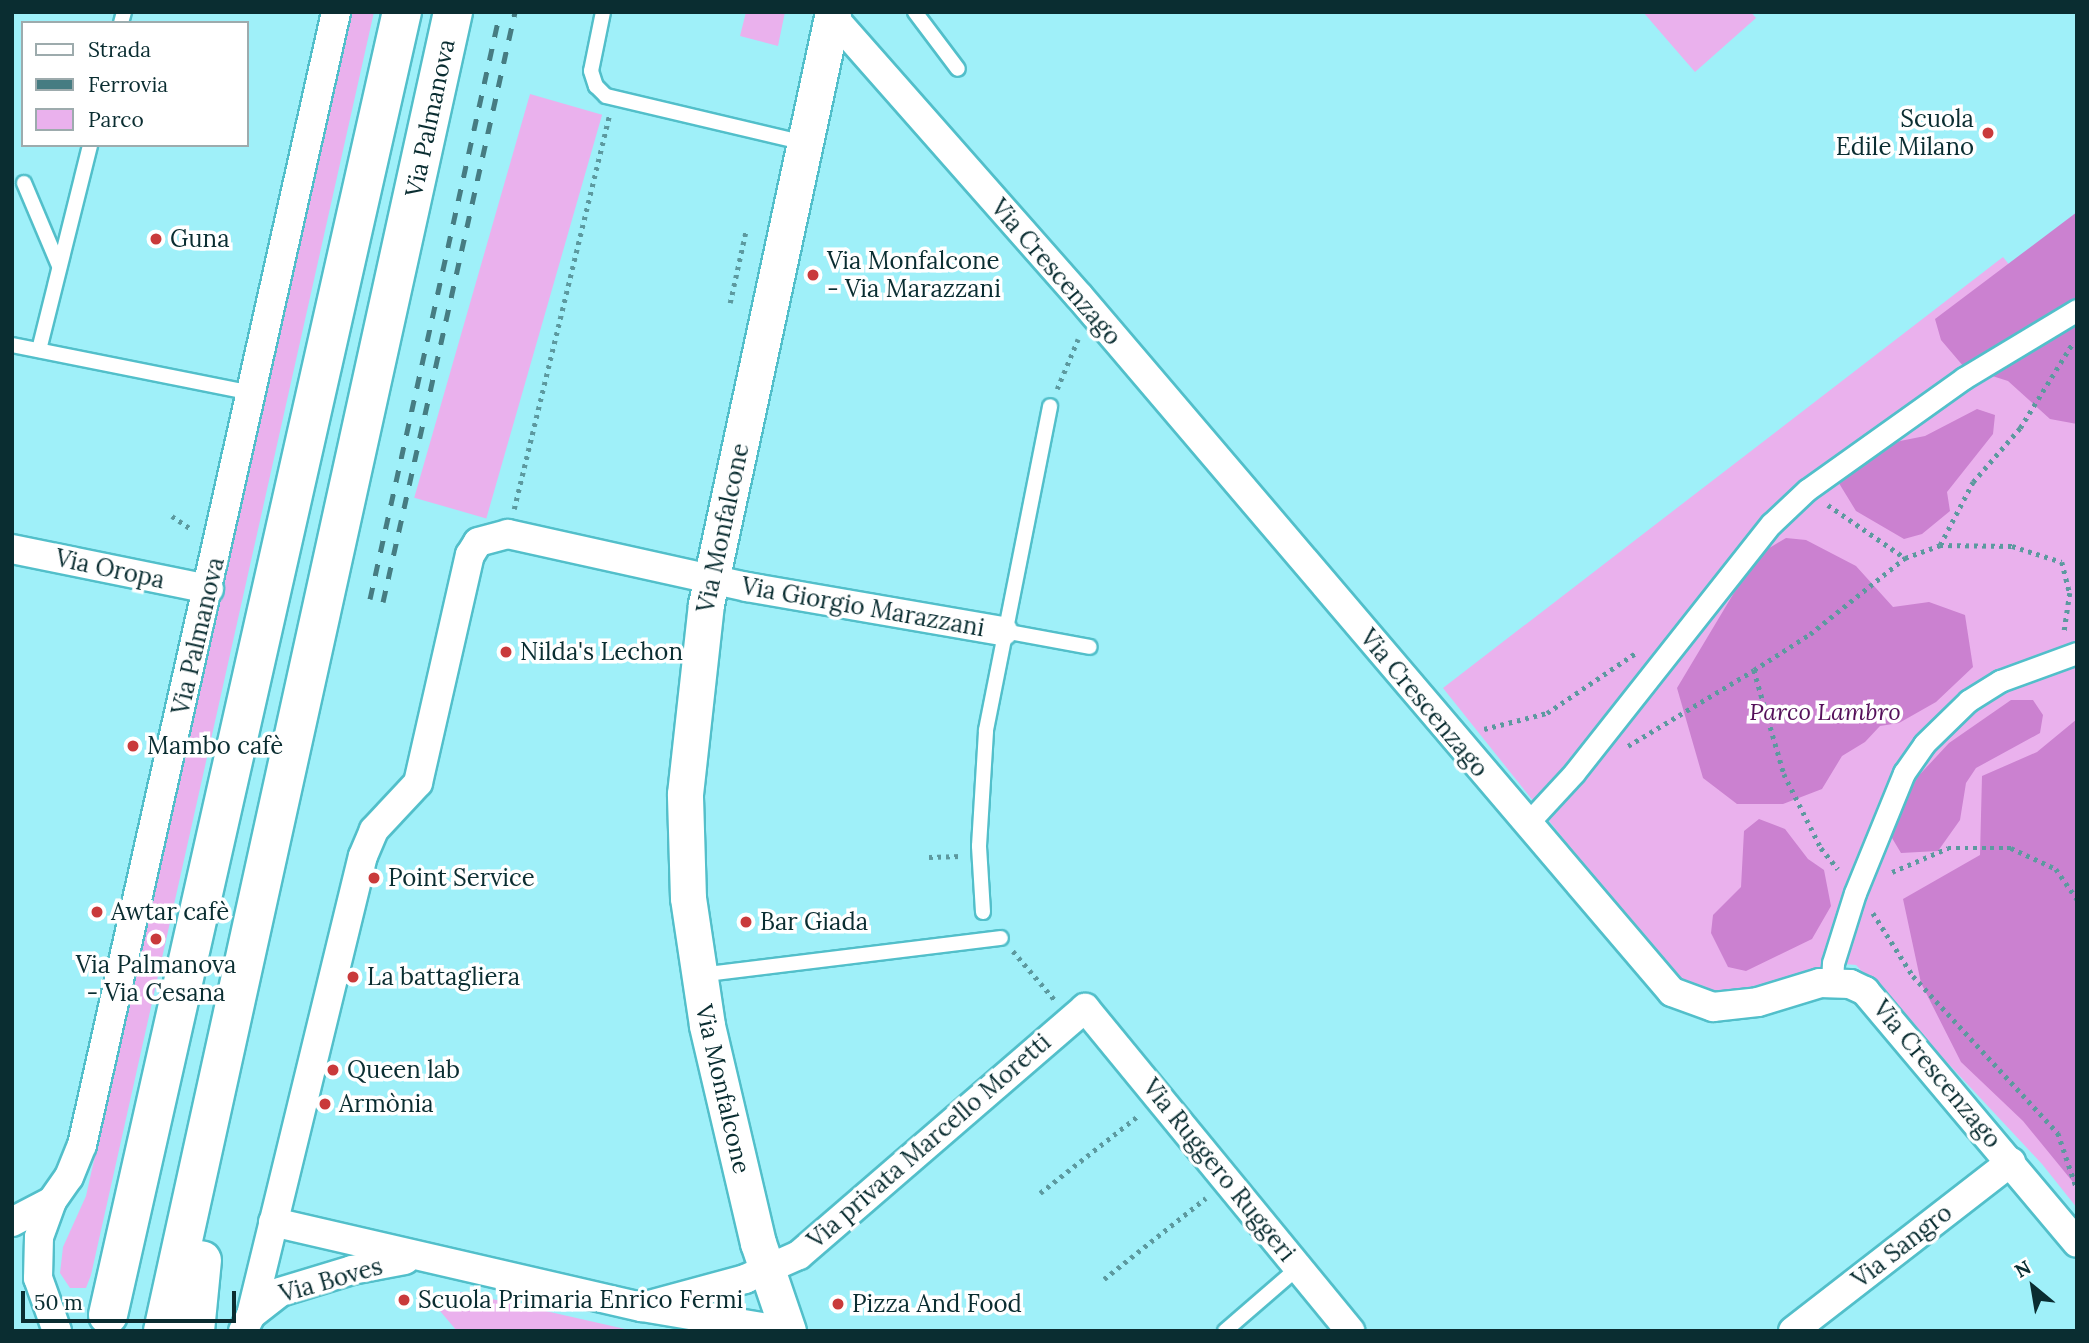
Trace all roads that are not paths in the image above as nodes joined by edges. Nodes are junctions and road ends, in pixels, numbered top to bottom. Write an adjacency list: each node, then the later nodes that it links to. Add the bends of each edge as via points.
1 (336, 12): 15 (street, Via Palmanova)
2 (402, 12): 39 (highway, Via Palmanova)
3 (453, 12): 29 (highway, Via Palmanova)
4 (603, 12): 8 (lane, via 591,71 596,86 613,99)
5 (915, 12): 7 (lane)
6 (831, 14): 8 (street, Via Monfalcone); 23 (street, Via Crescenzago, via 1090,309)
7 (958, 69)
8 (805, 143): 18 (street, Via Monfalcone)
9 (89, 147): 11 (lane)
10 (24, 183): 11 (lane)
11 (59, 266): 14 (lane)
12 (2077, 310): 23 (street, via 1964,378 1807,490 1771,524 1574,773)
13 (12, 345): 14 (lane)
14 (38, 350): 15 (lane)
15 (252, 393): 19 (street, Via Palmanova)
16 (1050, 406): 20 (lane, Via Giorgio Marazzani)
17 (12, 549): 19 (street, Via Oropa)
18 (711, 580): 20 (street, Via Giorgio Marazzani); 26 (street, Via Monfalcone, via 688,748 684,814); 33 (street, Via Giorgio Marazzani, via 508,534 478,542 470,555 418,783 374,830 363,856)
19 (208, 589): 31 (street, Via Palmanova, via 82,1144 69,1177)
20 (1003, 631): 21 (lane, Via Giorgio Marazzani); 24 (lane, Via Giorgio Marazzani, via 986,730 979,857)
21 (1090, 647)
22 (2068, 655): 27 (street, via 2000,681 1968,701 1924,744 1904,773 1855,893 1833,963)
23 (1527, 824): 27 (street, Via Crescenzago, via 1681,998 1703,1006 1730,1006)
24 (983, 912)
25 (1000, 938): 26 (lane)
26 (698, 975): 37 (street, Via Monfalcone)
27 (1832, 982): 30 (street, Via Crescenzago, via 1856,986 1877,1002)
28 (1088, 1009): 36 (street, Via Ruggero Ruggeri); 37 (street, Via privata Marcello Moretti, via 1070,1017 804,1251)
29 (233, 1024): 42 (highway, Via Palmanova); 43 (highway, via 238,1066 197,1290)
30 (2011, 1161): 34 (street, Via Crescenzago); 47 (street, Via Sangro)
31 (52, 1201): 32 (street); 41 (street, Via Palmanova, via 36,1262)
32 (12, 1222)
33 (273, 1222): 35 (street, Via Boves); 40 (street)
34 (2077, 1243)
35 (418, 1259): 38 (street, Via Boves); 40 (street, Via Boves, via 366,1267 280,1292)
36 (1299, 1268): 45 (lane); 46 (street, Via Ruggero Ruggeri)
37 (766, 1271): 38 (street, Via Boves); 44 (street, Via Monfalcone)
38 (642, 1307): 44 (street, Via Boves)
39 (108, 1315)
40 (247, 1323)
41 (57, 1331)
42 (163, 1331)
43 (195, 1331)
44 (787, 1331)
45 (1225, 1331)
46 (1350, 1331)
47 (1793, 1331)

